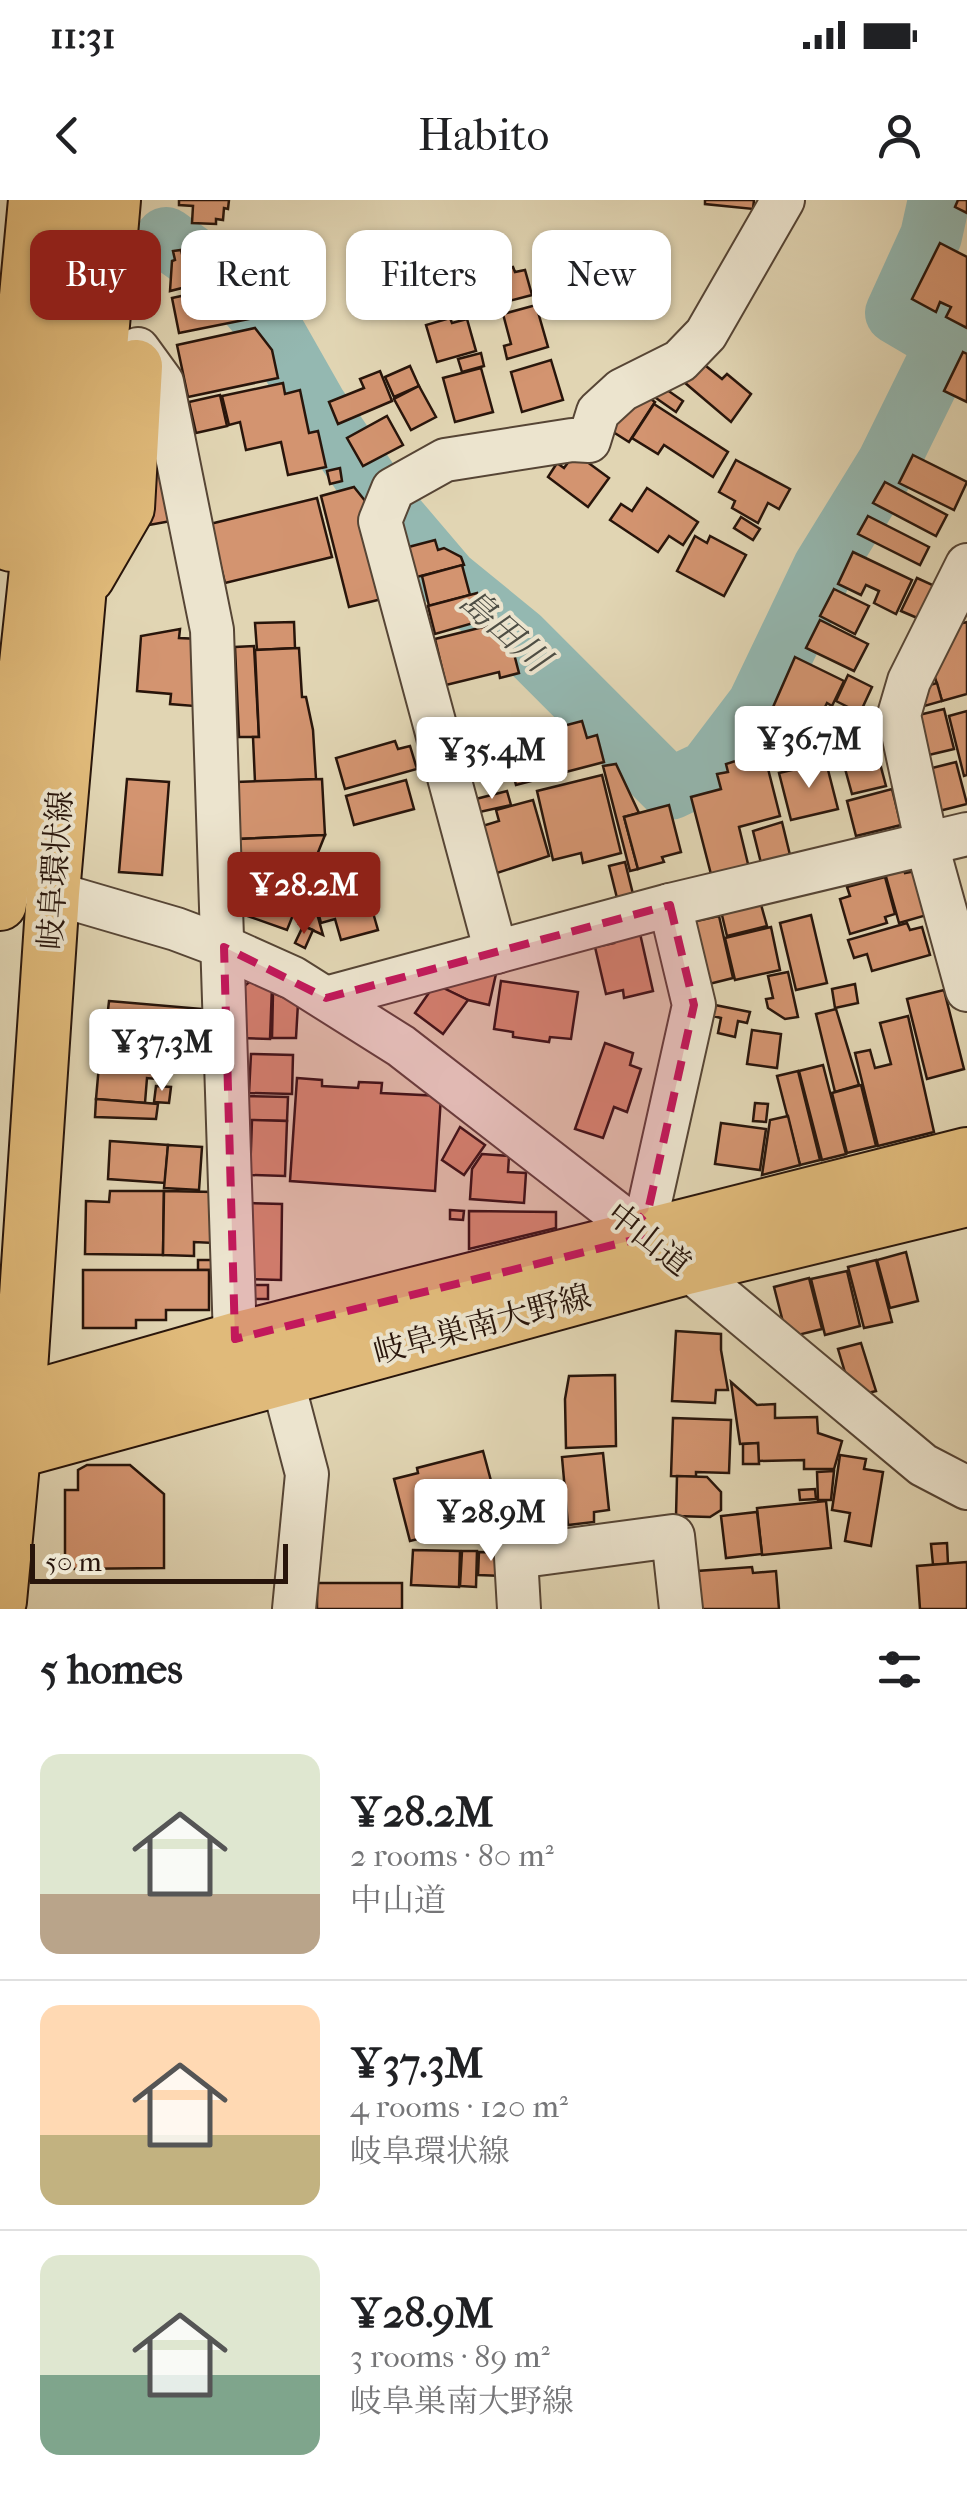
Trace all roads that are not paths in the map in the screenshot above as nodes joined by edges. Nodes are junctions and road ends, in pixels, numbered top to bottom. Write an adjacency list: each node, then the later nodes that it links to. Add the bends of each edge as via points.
1 (35, 200): 9 (main road, via 11,456 11,596)
2 (73, 200): 9 (main road, 岐阜環状線)
3 (114, 200): 8 (main road, 岐阜環状線)
4 (148, 200): 6 (main road)
5 (783, 200): 15 (street, via 706,334 680,361 622,390 598,412 589,441 445,460 392,489 380,522)
6 (138, 348): 8 (main road, via 128,508); 14 (street, via 162,382 212,630)
7 (965, 574): 10 (street, via 909,680 898,715)
8 (78, 594): 12 (main road, 岐阜環状線)
9 (30, 614): 11 (main road, 岐阜環状線)
10 (947, 839): 13 (street); 16 (street)
11 (1, 881): 12 (street)
12 (53, 893): 14 (street, 中山道); 24 (main road, 岐阜環状線)
13 (670, 906): 15 (street); 20 (street, via 694,1004)
14 (224, 947): 17 (street, 中山道); 22 (street)
15 (496, 952): 17 (street)
16 (967, 990)
17 (326, 998): 20 (street, 中山道, via 401,1046)
18 (967, 1154): 20 (main road, 岐阜巣南大野線)
19 (967, 1200): 21 (main road, 岐阜巣南大野線)
20 (638, 1232): 21 (street, 中山道); 22 (main road, 岐阜巣南大野線)
21 (687, 1268): 23 (main road, 岐阜巣南大野線); 25 (street, 中山道, via 924,1465)
22 (234, 1339): 24 (main road, 岐阜巣南大野線)
23 (282, 1379): 24 (main road, 岐阜巣南大野線); 27 (street, via 307,1474)
24 (8, 1428): 26 (main road, 岐阜環状線)
25 (967, 1488)
26 (0, 1601)
27 (294, 1609)
28 (520, 1609): 29 (street, via 516,1557 673,1536)
29 (681, 1609)

